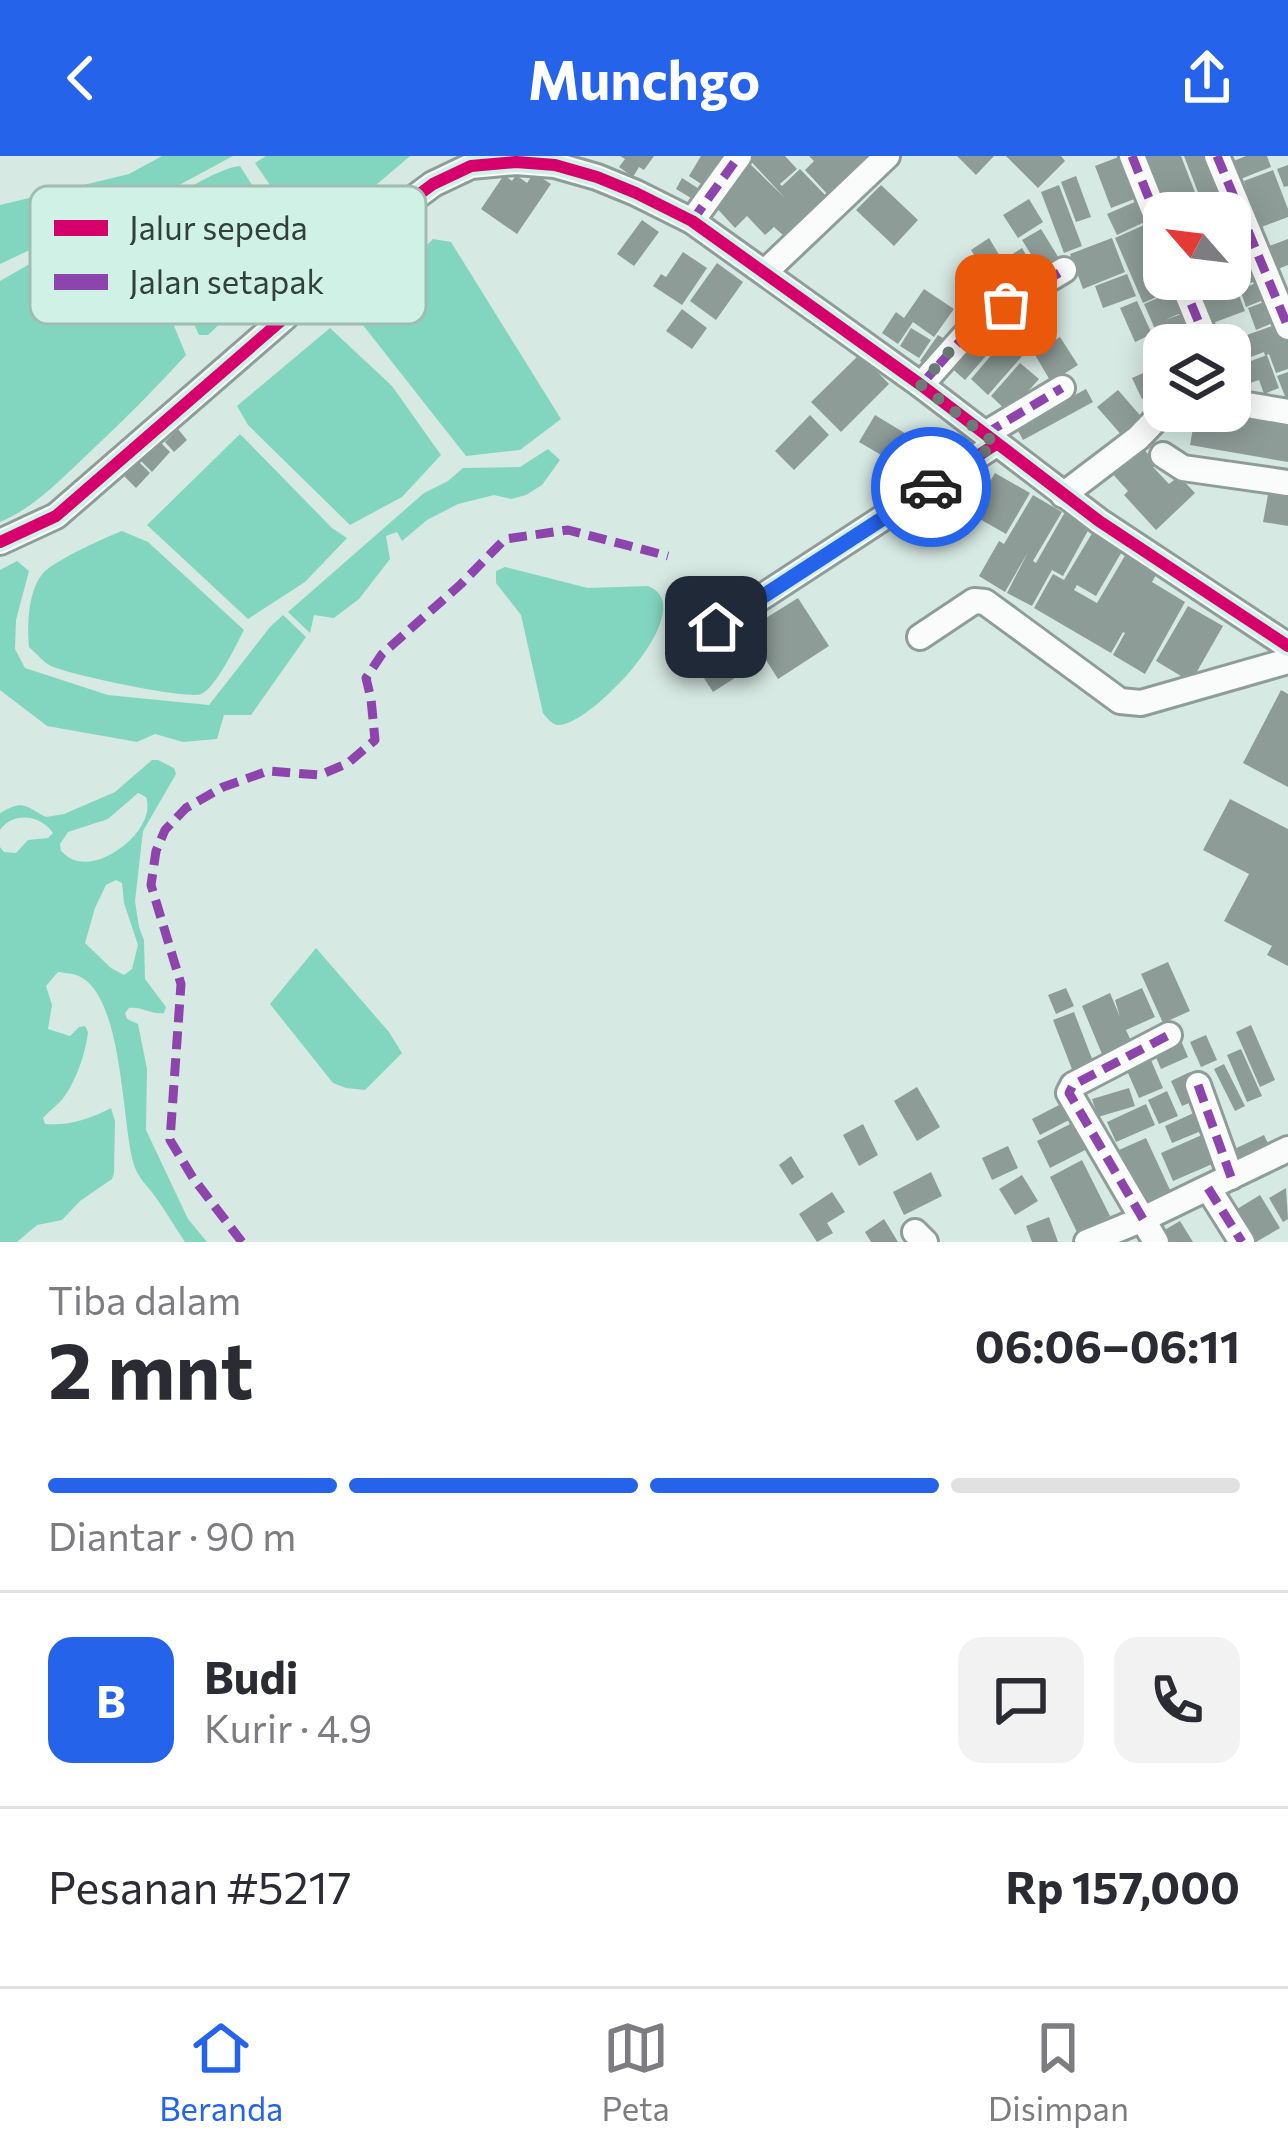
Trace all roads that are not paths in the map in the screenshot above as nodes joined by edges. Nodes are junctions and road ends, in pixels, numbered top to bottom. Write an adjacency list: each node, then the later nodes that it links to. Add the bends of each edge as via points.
1 (739, 156): 8 (street)
2 (887, 156): 10 (street)
3 (1132, 156): 7 (street)
4 (1217, 156): 12 (street)
5 (594, 167): 6 (street, via 471,166); 8 (street)
6 (426, 189)
7 (1146, 192)
8 (692, 221): 10 (street)
9 (1064, 270): 13 (street, via 977,322)
10 (765, 272): 13 (street)
11 (277, 324): 22 (street, via 56,515)
12 (1288, 327)
13 (921, 385): 18 (street)
14 (1063, 388): 18 (street)
15 (1251, 405): 16 (street)
16 (1288, 412)
17 (1144, 432): 21 (street)
18 (991, 439): 21 (street); 23 (street)
19 (1163, 455): 20 (street, via 1183,468)
20 (1288, 482)
21 (1063, 495): 25 (street)
22 (0, 542)
23 (716, 627)
24 (920, 637): 26 (street, via 974,601 985,602 1130,704)
25 (1288, 646)
26 (1288, 661)
27 (1169, 1035): 32 (street, via 1069,1093)
28 (1198, 1085): 30 (street)
29 (1288, 1149): 30 (street)
30 (1232, 1178): 31 (street)
31 (1208, 1188): 32 (street); 35 (street)
32 (1142, 1219): 33 (street); 34 (street)
33 (1087, 1242)
34 (1156, 1242)
35 (1242, 1242)

